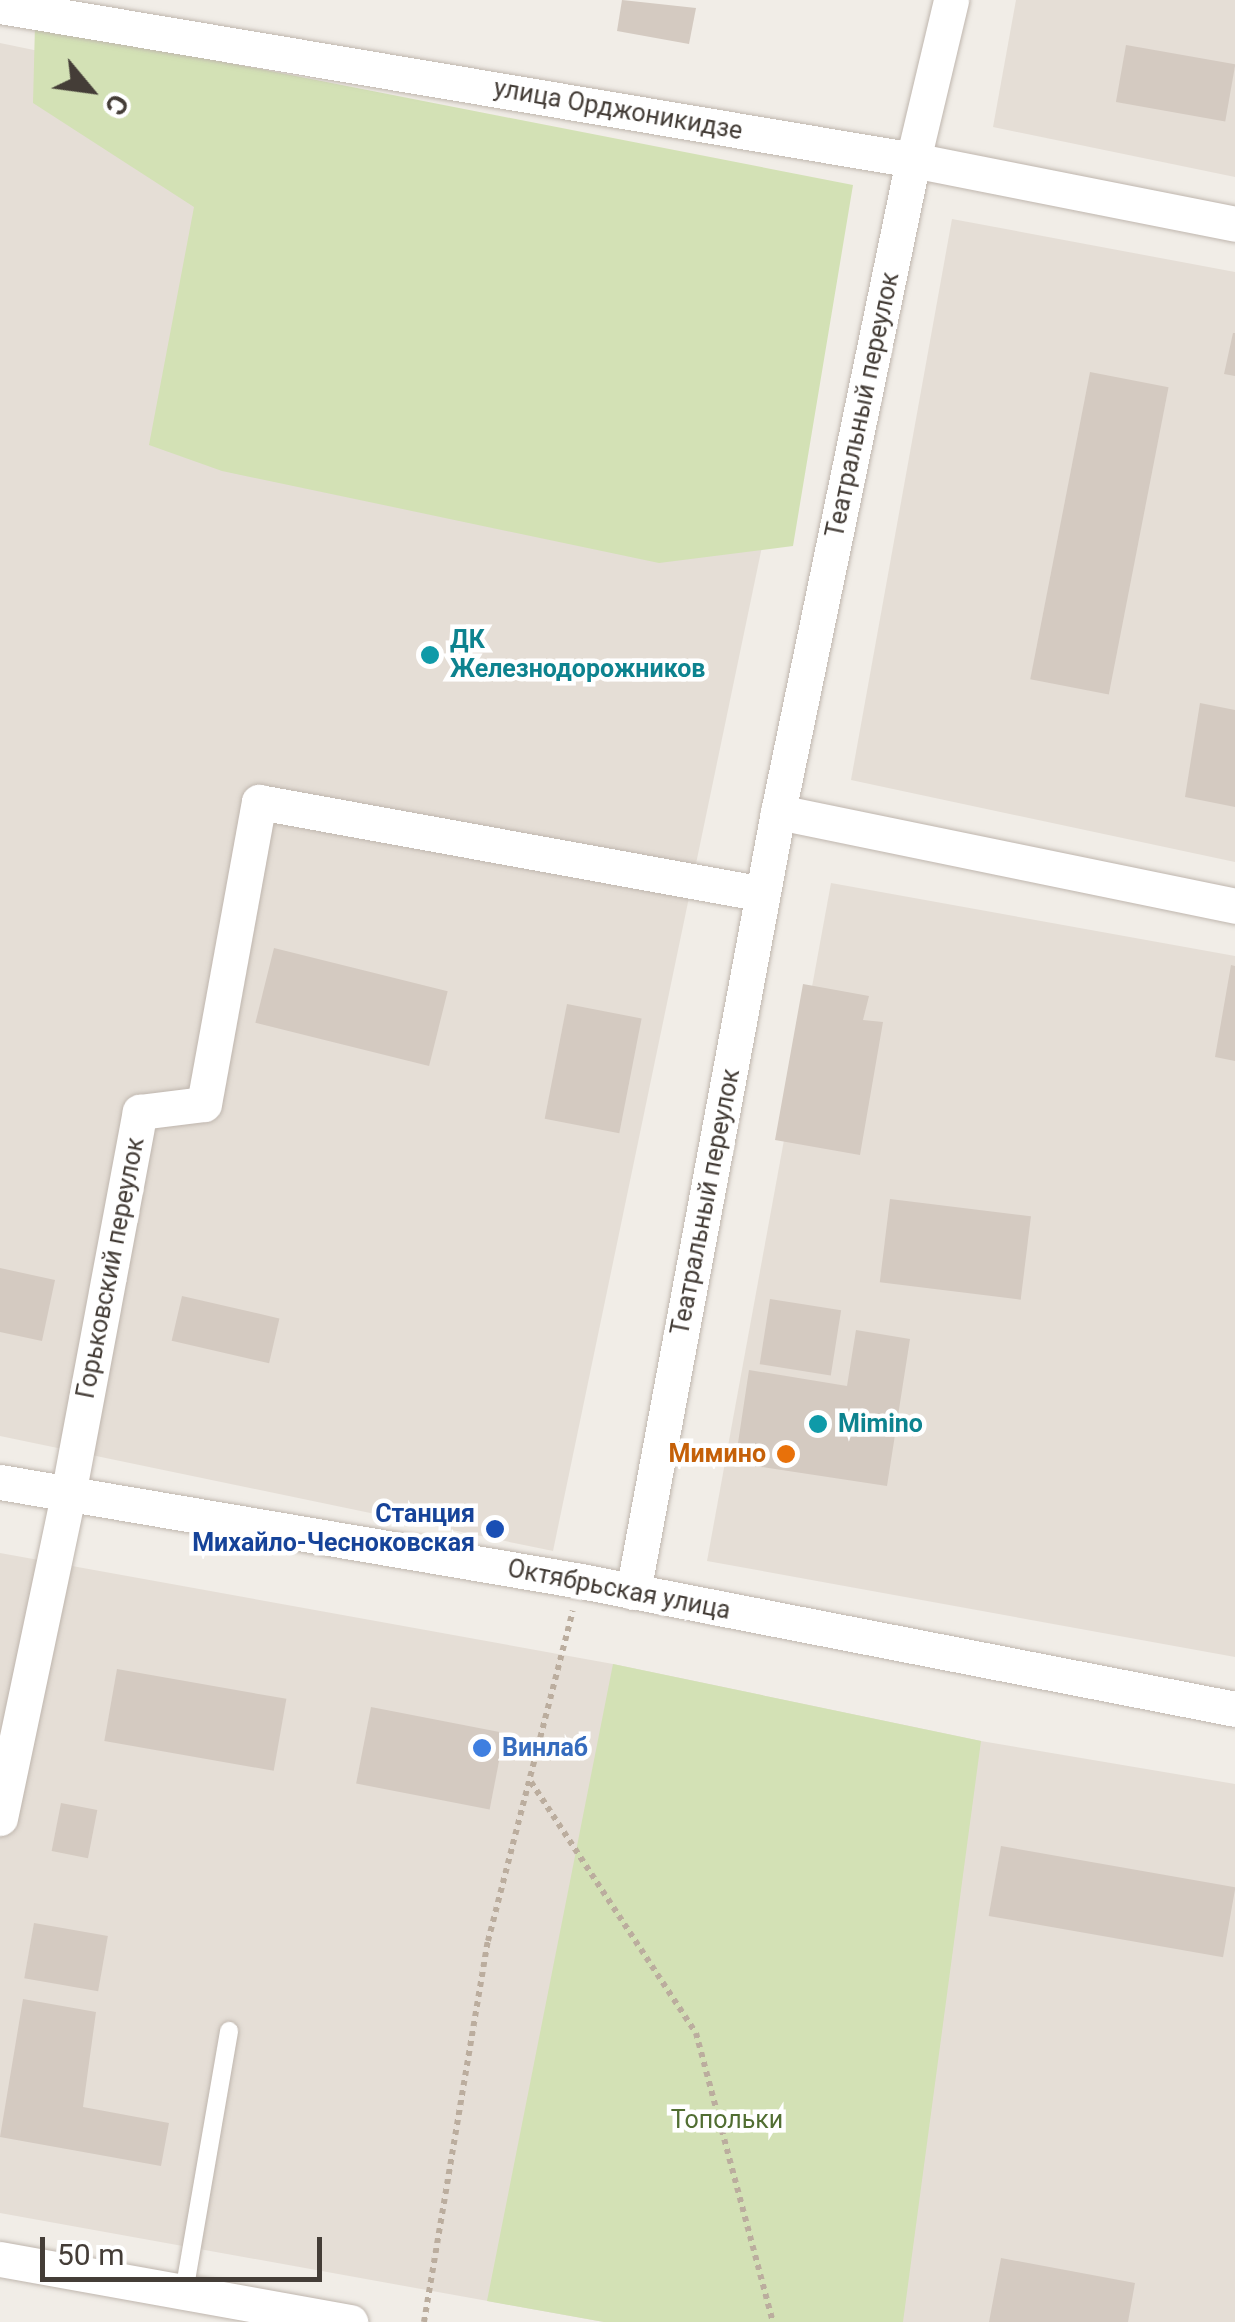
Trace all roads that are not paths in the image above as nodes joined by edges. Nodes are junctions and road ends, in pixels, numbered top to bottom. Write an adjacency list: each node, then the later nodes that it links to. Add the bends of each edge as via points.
1 (952, 0): 3 (street, Театральный переулок)
2 (0, 6): 3 (street, улица Орджоникидзе)
3 (913, 160): 4 (street, улица Орджоникидзе); 5 (street, Театральный переулок)
4 (1235, 224)
5 (778, 812): 6 (street, Театральный переулок); 7 (street)
6 (763, 894): 9 (street, Горьковский переулок, via 260,802 204,1104 140,1112); 10 (street, Театральный переулок)
7 (1235, 906)
8 (0, 1482): 9 (street, Октябрьская улица)
9 (68, 1495): 10 (street, Октябрьская улица); 12 (street, Горьковский переулок)
10 (633, 1592): 11 (street, Октябрьская улица)
11 (1235, 1709)
12 (0, 1818)
13 (229, 2031): 15 (lane)
14 (0, 2259): 15 (street)
15 (184, 2292): 16 (street)
16 (350, 2322)

